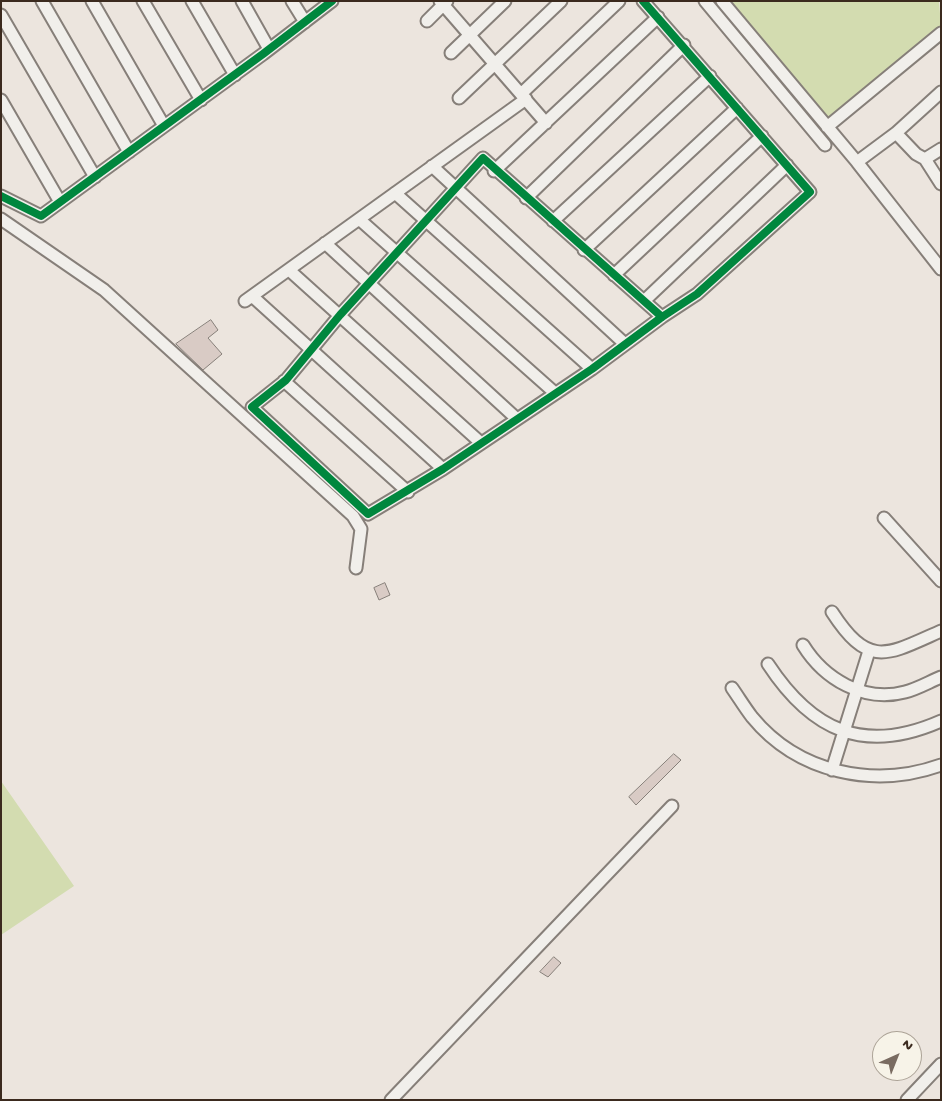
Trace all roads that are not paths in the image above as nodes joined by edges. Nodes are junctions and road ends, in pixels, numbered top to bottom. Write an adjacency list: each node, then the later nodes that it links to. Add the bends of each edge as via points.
1 (42, 1): 40 (street)
2 (92, 1): 34 (street)
3 (143, 1): 31 (street)
4 (192, 1): 25 (street)
5 (242, 1): 22 (street)
6 (292, 1): 18 (street)
7 (332, 1): 18 (street)
8 (505, 1): 20 (street)
9 (561, 1): 24 (street)
10 (619, 1): 28 (street)
11 (643, 1): 16 (street)
12 (705, 1): 38 (street)
13 (722, 1): 35 (street)
14 (443, 2): 17 (street); 20 (street)
15 (1, 15): 46 (street)
16 (658, 18): 21 (street); 33 (street)
17 (426, 21)
18 (304, 22): 22 (street)
19 (941, 33): 35 (street)
20 (470, 35): 23 (street); 24 (street)
21 (684, 45): 26 (street); 52 (street)
22 (269, 49): 25 (street)
23 (451, 53)
24 (495, 64): 28 (street); 29 (street)
25 (235, 74): 31 (street)
26 (710, 76): 32 (street); 58 (street)
27 (941, 92): 36 (street)
28 (523, 96): 33 (street); 44 (street)
29 (459, 98)
30 (1, 100): 53 (street)
31 (201, 100): 34 (street)
32 (737, 108): 37 (street); 60 (street)
33 (546, 123): 45 (street)
34 (164, 126): 40 (street)
35 (827, 127): 42 (street)
36 (896, 133): 41 (street); 42 (street)
37 (762, 136): 43 (street); 64 (street)
38 (825, 146)
39 (941, 150): 41 (street)
40 (129, 152): 46 (street)
41 (925, 159): 47 (street)
42 (857, 162): 62 (street)
43 (786, 165): 66 (street); 68 (street, via 810,192 697,294)
44 (432, 166): 49 (street); 50 (street)
45 (495, 170): 49 (street, via 483,158); 52 (street)
46 (95, 177): 53 (street)
47 (941, 184)
48 (1, 185): 54 (street)
49 (456, 188): 57 (street); 69 (street)
50 (395, 193): 56 (street); 57 (street)
51 (1, 196): 54 (street)
52 (526, 197): 58 (street)
53 (60, 202): 54 (street, via 41,216)
54 (12, 203)
55 (1, 219): 79 (street, via 104,290 353,516 361,529)
56 (358, 219): 59 (street); 61 (street)
57 (426, 221): 61 (street); 71 (street)
58 (553, 221): 60 (street)
59 (325, 243): 63 (street); 65 (street)
60 (584, 249): 64 (street)
61 (397, 253): 65 (street); 73 (street)
62 (941, 268)
63 (289, 270): 67 (street); 70 (street, via 249,298)
64 (614, 275): 66 (street)
65 (369, 283): 67 (street); 74 (street)
66 (644, 302): 68 (street)
67 (340, 316): 70 (street); 75 (street)
68 (662, 317): 69 (street)
69 (625, 344): 71 (street)
70 (311, 350): 72 (street); 76 (street)
71 (592, 369): 73 (street)
72 (284, 381): 77 (street); 77 (street, via 252,407 368,514)
73 (555, 393): 74 (street)
74 (517, 419): 75 (street)
75 (481, 443): 76 (street)
76 (442, 469): 77 (street)
77 (408, 492)
78 (884, 518): 80 (street)
79 (356, 568)
80 (939, 574)
81 (832, 612): 84 (street, via 855,643)
82 (941, 631): 84 (street, via 894,652)
83 (803, 645): 88 (street, via 825,673)
84 (870, 651): 88 (street)
85 (768, 664): 90 (street, via 799,704 820,721)
86 (941, 677): 88 (street, via 904,692 883,694)
87 (732, 688): 92 (street, via 752,717 773,738 799,757)
88 (856, 689): 90 (street)
89 (941, 721): 90 (street, via 900,735 873,736)
90 (843, 731): 92 (street)
91 (941, 764): 92 (street, via 918,773 875,777)
92 (832, 770)
93 (672, 806): 95 (street)
94 (941, 1064): 96 (street)
95 (391, 1100)
96 (907, 1100)

